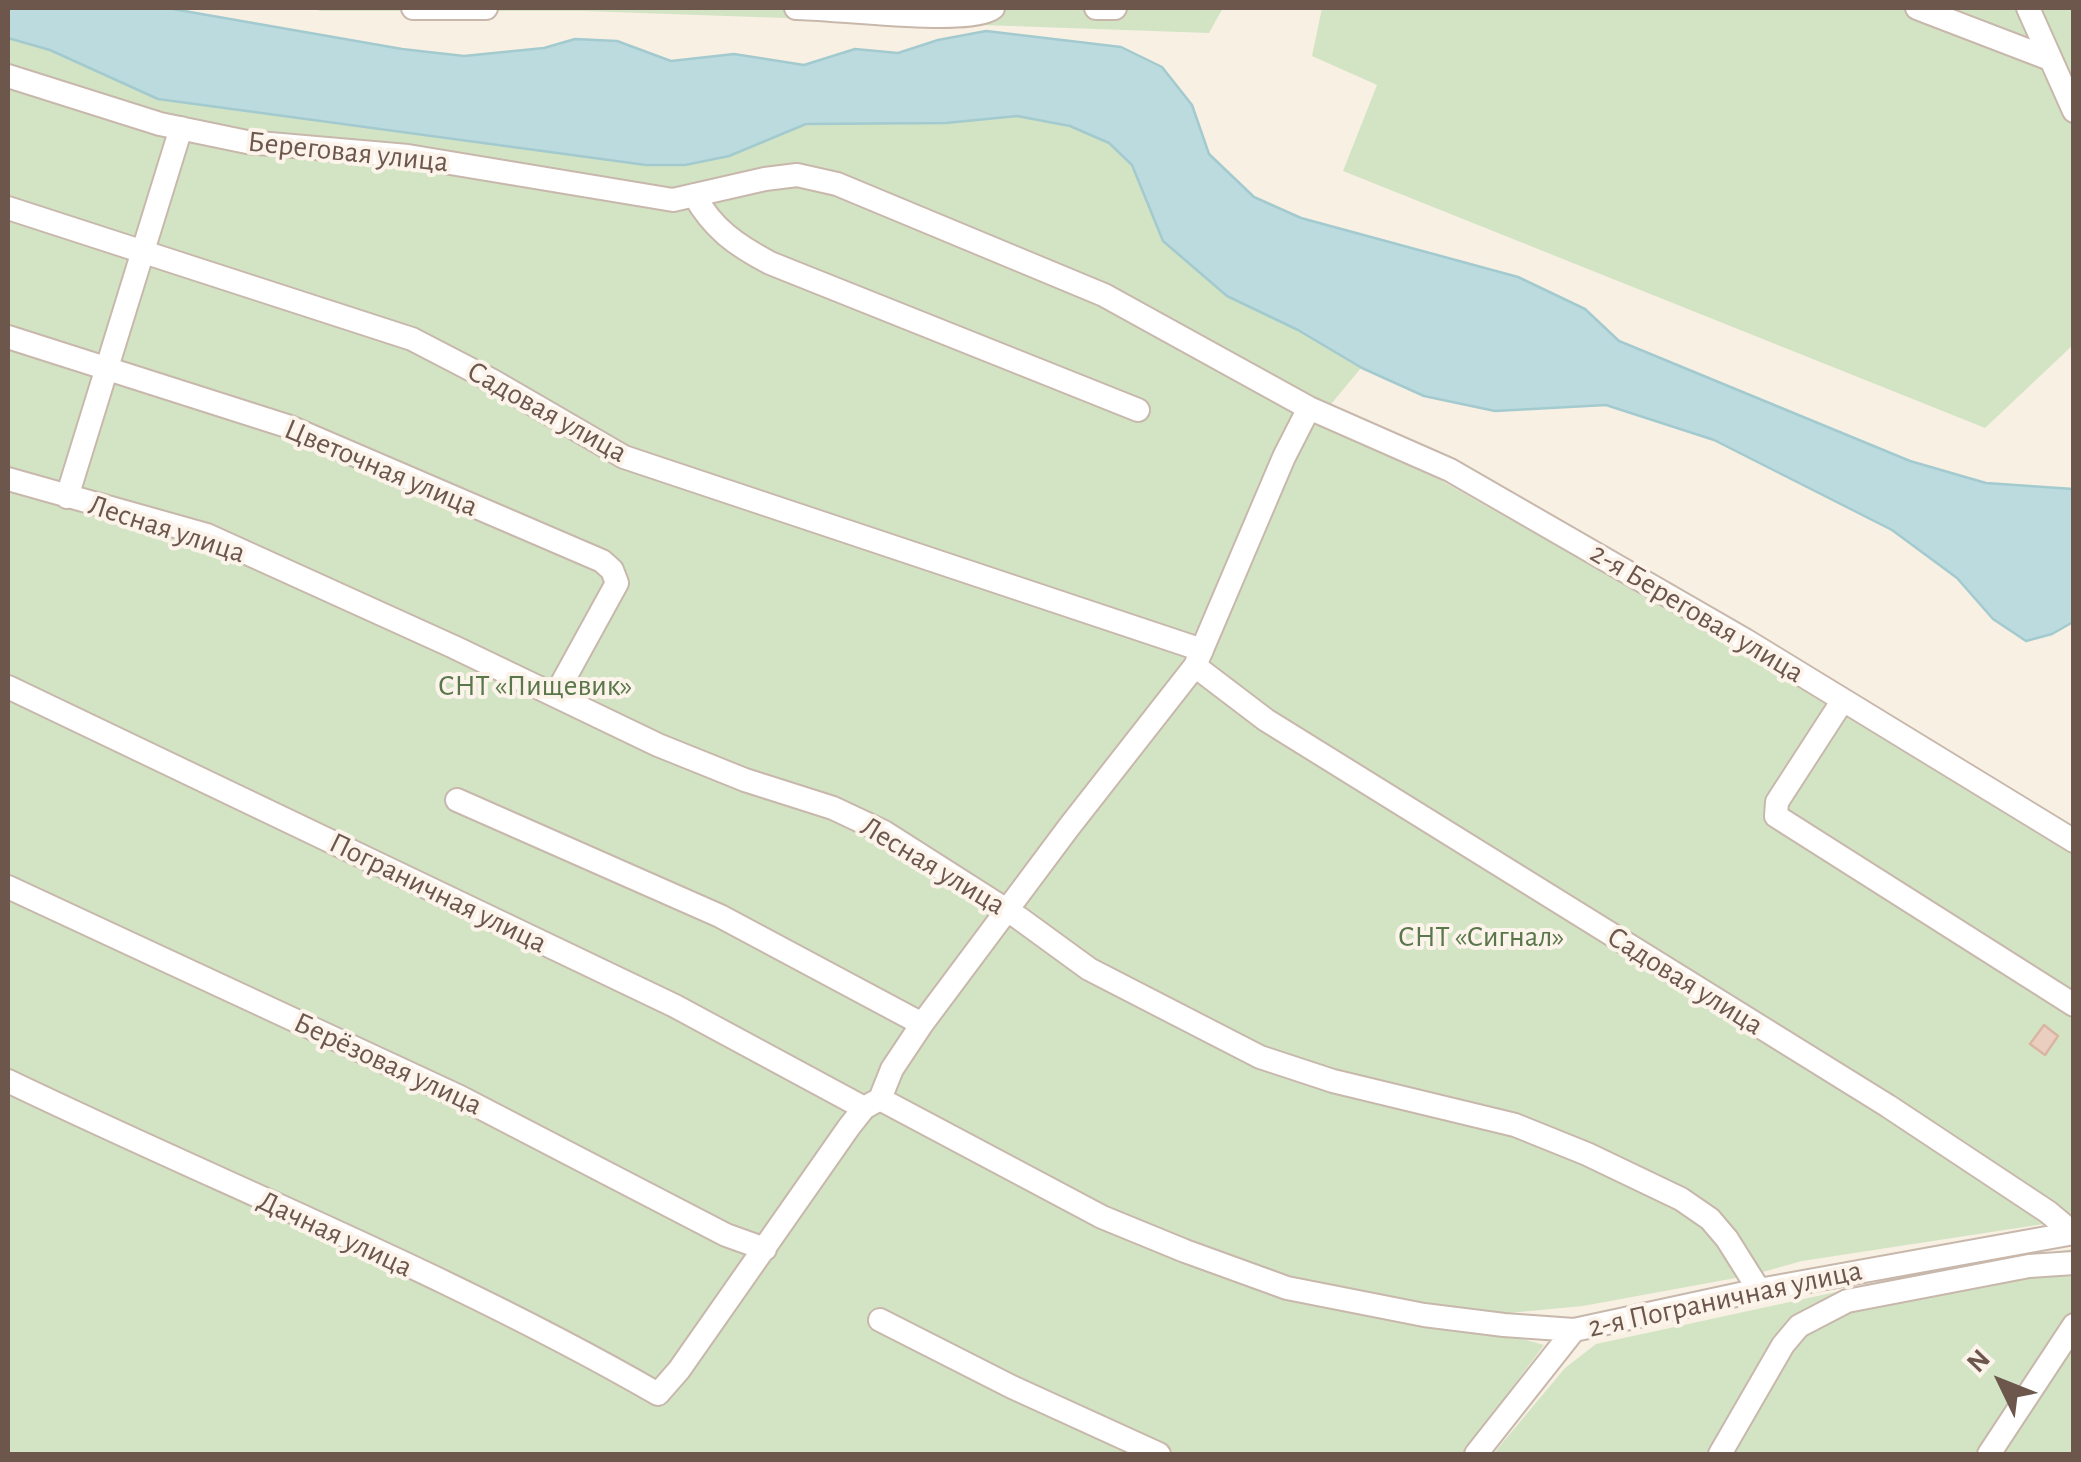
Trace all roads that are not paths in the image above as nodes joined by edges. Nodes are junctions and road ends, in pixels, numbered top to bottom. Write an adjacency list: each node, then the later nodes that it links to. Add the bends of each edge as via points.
1 (414, 8): 2 (street)
2 (486, 8)
3 (796, 8): 9 (street)
4 (993, 8): 9 (street, via 951,17)
5 (1096, 8): 6 (street)
6 (1115, 8)
7 (1916, 8): 10 (street)
8 (2028, 8): 10 (street)
9 (863, 9)
10 (2050, 58): 12 (street)
11 (8, 76): 13 (street, Береговая улица)
12 (2074, 111)
13 (181, 128): 14 (street, Береговая улица, via 247,142 408,156 672,200); 16 (street)
14 (694, 195): 19 (street, Береговая улица, via 798,175 837,184 1104,296); 20 (street, via 709,221 770,263)
15 (8, 208): 16 (street, Садовая улица)
16 (146, 250): 18 (street); 23 (street, Садовая улица, via 412,339 624,457)
17 (8, 337): 18 (street, Цветочная улица)
18 (106, 369): 22 (street); 25 (street, Цветочная улица, via 290,427 602,561 617,583)
19 (1308, 408): 23 (street); 26 (street, 2-я Береговая улица, via 1450,470)
20 (1138, 410)
21 (8, 479): 22 (street, Лесная улица)
22 (67, 498): 25 (street, Лесная улица, via 207,536)
23 (1198, 658): 30 (street); 35 (street, Садовая улица, via 1266,720 1888,1106)
24 (8, 687): 34 (street, Пограничная улица)
25 (556, 694): 30 (street, Лесная улица, via 658,745 884,832)
26 (1843, 700): 28 (street, 2-я Береговая улица); 31 (street, via 1777,802 1776,816)
27 (457, 800): 32 (street, via 720,916)
28 (2074, 841)
29 (8, 888): 36 (street, Берёзовая улица, via 460,1096 726,1235)
30 (1006, 912): 32 (street); 38 (street, Лесная улица, via 1088,969 1260,1057 1514,1125 1681,1199 1728,1239)
31 (2074, 1006)
32 (922, 1024): 34 (street)
33 (8, 1081): 36 (street, Дачная улица, via 514,1319 658,1394)
34 (872, 1103): 36 (street); 41 (street, 2-я Пограничная улица, via 1102,1217 1287,1288 1424,1316)
35 (2074, 1233): 38 (street, 2-я Пограничная улица)
36 (766, 1248)
37 (2074, 1262): 44 (street, via 1847,1302 1799,1326)
38 (1759, 1290): 41 (street, 2-я Пограничная улица)
39 (880, 1320): 42 (street)
40 (2074, 1326): 45 (street)
41 (1574, 1330): 43 (street)
42 (1160, 1454)
43 (1476, 1454)
44 (1720, 1454)
45 (1989, 1454)

